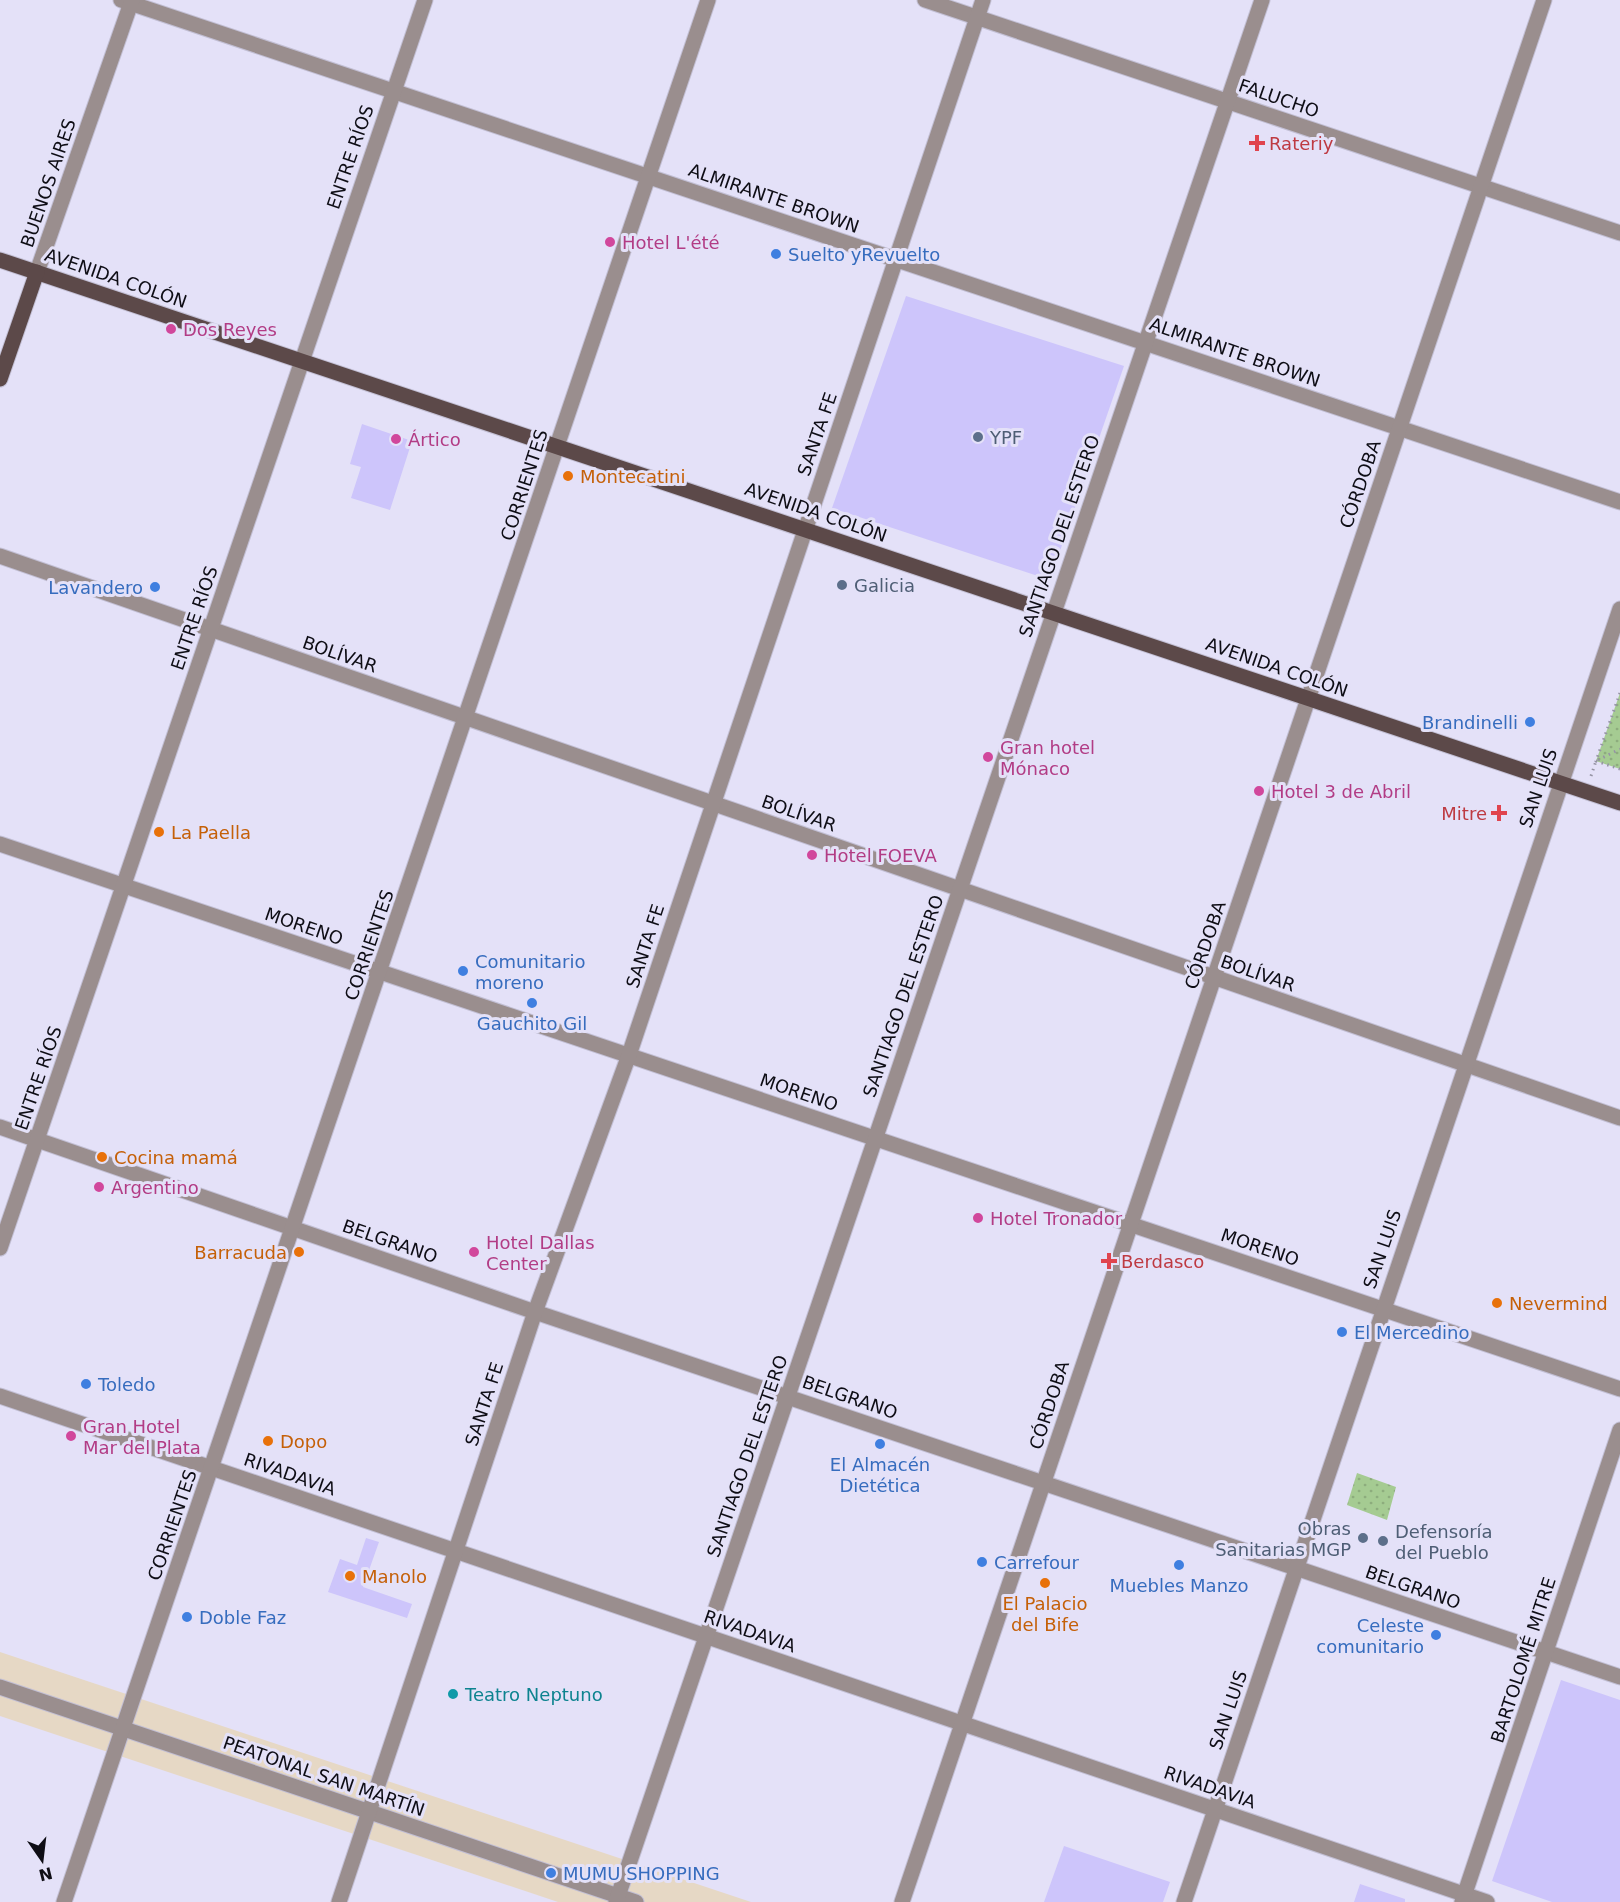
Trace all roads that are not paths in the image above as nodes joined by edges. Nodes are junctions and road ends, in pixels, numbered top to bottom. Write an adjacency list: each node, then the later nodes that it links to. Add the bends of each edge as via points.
1 (424, 0): 9 (street, ENTRE RÍOS)
2 (708, 0): 11 (street, CORRIENTES)
3 (925, 0): 8 (street, FALUCHO)
4 (983, 0): 8 (street, SANTA FE)
5 (1262, 0): 10 (street, SANTIAGO DEL ESTERO)
6 (1545, 0): 12 (street, CÓRDOBA)
7 (128, 1): 9 (street, ALMIRANTE BROWN); 16 (street, BUENOS AIRES)
8 (977, 18): 10 (street, FALUCHO); 14 (street, SANTA FE)
9 (394, 90): 11 (street, ALMIRANTE BROWN); 18 (street, ENTRE RÍOS)
10 (1228, 102): 12 (street, FALUCHO); 17 (street, SANTIAGO DEL ESTERO)
11 (649, 176): 14 (street, ALMIRANTE BROWN); 21 (street, CORRIENTES)
12 (1481, 187): 13 (street, FALUCHO); 20 (street, CÓRDOBA)
13 (1620, 233)
14 (897, 259): 17 (street, ALMIRANTE BROWN); 23 (street, SANTA FE)
15 (0, 260): 16 (main road, AVENIDA COLÓN)
16 (37, 272): 18 (main road, AVENIDA COLÓN); 19 (main road, BUENOS AIRES)
17 (1146, 343): 20 (street, ALMIRANTE BROWN); 26 (street, SANTIAGO DEL ESTERO)
18 (302, 361): 21 (main road, AVENIDA COLÓN); 27 (street, ENTRE RÍOS)
19 (0, 379)
20 (1400, 428): 22 (street, ALMIRANTE BROWN); 28 (street, CÓRDOBA)
21 (558, 446): 23 (main road, AVENIDA COLÓN); 29 (street, CORRIENTES)
22 (1620, 502)
23 (806, 529): 26 (main road, AVENIDA COLÓN); 32 (street, SANTA FE)
24 (0, 556): 27 (street, BOLÍVAR)
25 (1620, 609): 30 (street, SAN LUIS)
26 (1054, 612): 28 (main road, AVENIDA COLÓN); 35 (street, SANTIAGO DEL ESTERO)
27 (211, 629): 29 (street, BOLÍVAR); 34 (street, ENTRE RÍOS)
28 (1309, 698): 30 (main road, AVENIDA COLÓN); 37 (street, CÓRDOBA)
29 (467, 718): 32 (street, BOLÍVAR); 36 (street, CORRIENTES)
30 (1560, 783): 31 (main road, AVENIDA COLÓN); 39 (street, SAN LUIS)
31 (1620, 803)
32 (713, 804): 35 (street, BOLÍVAR); 38 (street, SANTA FE)
33 (0, 844): 34 (street, MORENO)
34 (124, 885): 36 (street, MORENO); 43 (street, ENTRE RÍOS)
35 (959, 889): 37 (street, BOLÍVAR); 42 (street, SANTIAGO DEL ESTERO)
36 (381, 972): 38 (street, MORENO); 45 (street, CORRIENTES)
37 (1214, 978): 39 (street, BOLÍVAR); 44 (street, CÓRDOBA)
38 (629, 1055): 42 (street, MORENO); 48 (street, SANTA FE)
39 (1466, 1065): 40 (street, BOLÍVAR); 47 (street, SAN LUIS)
40 (1620, 1118)
41 (0, 1127): 43 (street, BELGRANO)
42 (875, 1138): 44 (street, MORENO); 51 (street, SANTIAGO DEL ESTERO)
43 (37, 1140): 45 (street, BELGRANO); 46 (street, ENTRE RÍOS)
44 (1129, 1224): 47 (street, MORENO); 54 (street, CÓRDOBA)
45 (294, 1228): 48 (street, BELGRANO); 53 (street, CORRIENTES)
46 (0, 1248)
47 (1382, 1309): 49 (street, MORENO); 56 (street, SAN LUIS)
48 (535, 1312): 51 (street, BELGRANO); 55 (street, SANTA FE)
49 (1620, 1389)
50 (0, 1396): 53 (street, RIVADAVIA)
51 (787, 1397): 54 (street, BELGRANO); 57 (street, SANTIAGO DEL ESTERO)
52 (1620, 1430): 58 (street, BARTOLOMÉ MITRE)
53 (212, 1468): 55 (street, RIVADAVIA); 62 (street, CORRIENTES)
54 (1044, 1483): 56 (street, BELGRANO); 61 (street, CÓRDOBA)
55 (455, 1551): 57 (street, RIVADAVIA); 64 (street, SANTA FE)
56 (1296, 1568): 58 (street, BELGRANO); 63 (street, SAN LUIS)
57 (706, 1636): 61 (street, RIVADAVIA); 66 (street, SANTIAGO DEL ESTERO)
58 (1546, 1652): 59 (street, BELGRANO); 65 (street, BARTOLOMÉ MITRE)
59 (1620, 1677)
60 (0, 1687): 62 (street, PEATONAL SAN MARTÍN)
61 (962, 1724): 63 (street, RIVADAVIA); 70 (street, CÓRDOBA)
62 (123, 1729): 64 (street, PEATONAL SAN MARTÍN); 67 (street, CORRIENTES)
63 (1215, 1810): 65 (street, RIVADAVIA); 71 (street, SAN LUIS)
64 (369, 1812): 66 (street, PEATONAL SAN MARTÍN); 68 (street, SANTA FE)
65 (1464, 1898): 72 (street, RIVADAVIA)
66 (617, 1899): 69 (street, PEATONAL SAN MARTÍN)
67 (64, 1902)
68 (339, 1902)
69 (636, 1902)
70 (902, 1902)
71 (1184, 1902)
72 (1487, 1902)

